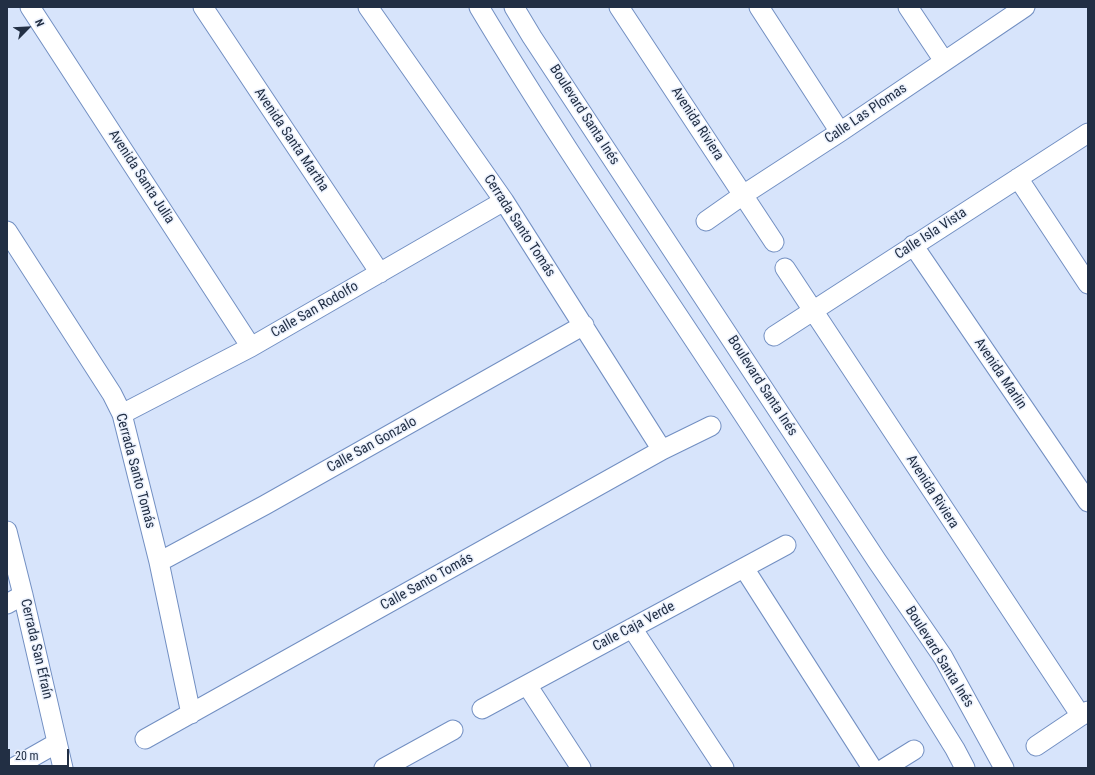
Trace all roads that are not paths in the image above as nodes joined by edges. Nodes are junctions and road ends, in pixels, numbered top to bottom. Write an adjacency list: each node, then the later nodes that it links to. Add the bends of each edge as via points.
1 (30, 7): 26 (street, Avenida Santa Julia)
2 (203, 7): 21 (street, Avenida Santa Martha)
3 (368, 7): 15 (street, Cerrada Santo Tomás)
4 (479, 7): 54 (street, via 837,560)
5 (514, 7): 55 (street, Boulevard Santa Inés, via 877,561 943,657)
6 (619, 7): 14 (street, Avenida Riviera)
7 (759, 7): 11 (street)
8 (908, 7): 10 (street)
9 (1025, 7): 10 (street, Calle Las Plomas)
10 (944, 61): 11 (street, Calle Las Plomas)
11 (840, 132): 14 (street, Calle Las Plomas)
12 (1088, 132): 13 (street, Calle Isla Vista)
13 (1018, 178): 19 (street, Calle Isla Vista); 22 (street)
14 (743, 194): 16 (street, Calle Las Plomas); 18 (street, Avenida Riviera)
15 (504, 201): 21 (street, Calle San Rodolfo); 24 (street, Cerrada Santo Tomás)
16 (706, 221)
17 (7, 231): 27 (street, Cerrada Santo Tomás, via 112,394)
18 (774, 242)
19 (913, 245): 23 (street, Calle Isla Vista); 30 (street, Avenida Marlin)
20 (785, 268): 23 (street, Avenida Riviera)
21 (380, 273): 26 (street, Calle San Rodolfo)
22 (1088, 284)
23 (813, 311): 25 (street, Calle Isla Vista); 40 (street, Avenida Riviera)
24 (584, 326): 29 (street, Cerrada Santo Tomás); 33 (street, Calle San Gonzalo)
25 (774, 336)
26 (251, 347): 27 (street, Calle San Rodolfo)
27 (122, 414): 33 (street, Cerrada Santo Tomás)
28 (711, 426): 29 (street, Calle Santo Tomás)
29 (662, 450): 39 (street, Calle Santo Tomás)
30 (1088, 502)
31 (7, 531): 35 (street, Cerrada San Efraín)
32 (786, 545): 34 (street, Calle Caja Verde)
33 (158, 562): 39 (street, Cerrada Santo Tomás)
34 (744, 568): 36 (street, Calle Caja Verde); 52 (street)
35 (15, 599): 43 (street, Cerrada San Efraín)
36 (632, 628): 37 (street, Calle Caja Verde); 51 (street)
37 (527, 685): 38 (street, Calle Caja Verde); 50 (street)
38 (482, 709)
39 (191, 714): 42 (street, Calle Santo Tomás)
40 (1084, 714): 44 (street)
41 (453, 730): 46 (street)
42 (145, 740)
43 (57, 743): 47 (street); 48 (street, Cerrada San Efraín)
44 (1036, 746)
45 (914, 750): 53 (street)
46 (411, 762): 49 (street)
47 (12, 768)
48 (63, 768)
49 (384, 768)
50 (581, 768)
51 (724, 768)
52 (872, 768)
53 (885, 768)
54 (965, 768)
55 (1004, 768)

